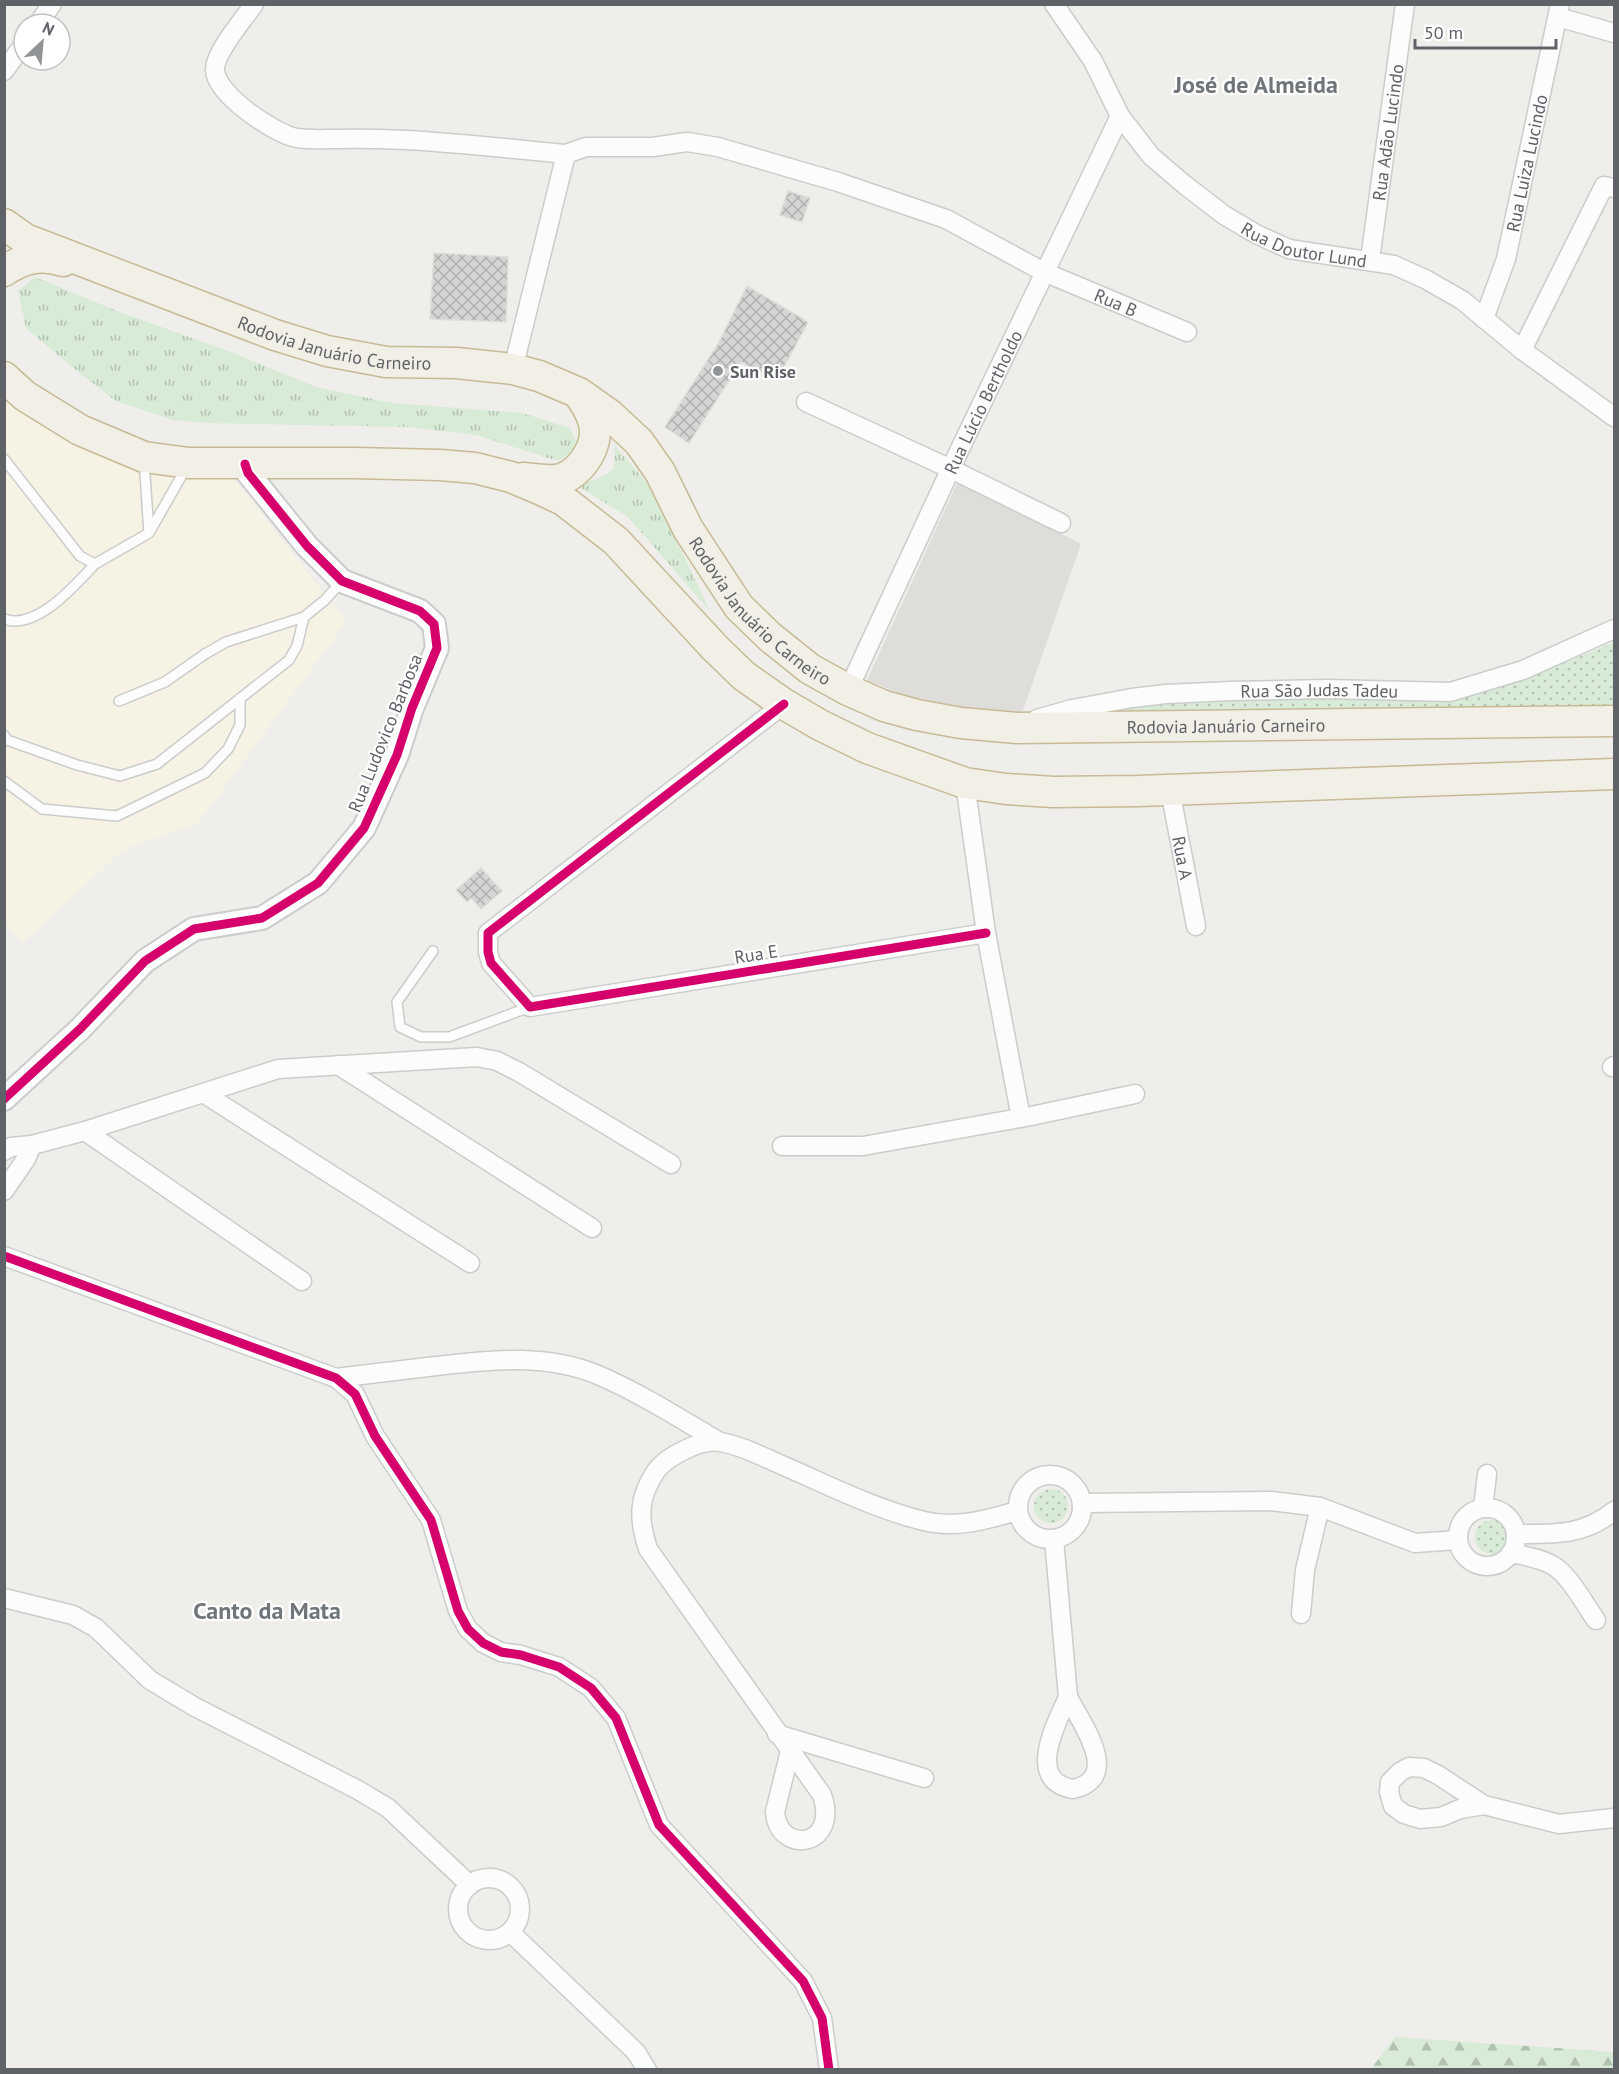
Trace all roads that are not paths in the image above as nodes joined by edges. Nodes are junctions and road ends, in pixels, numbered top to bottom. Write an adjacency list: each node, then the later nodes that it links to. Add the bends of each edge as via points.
1 (254, 4): 7 (street, Rua B, via 216,60 215,71 226,92 280,133 298,138 407,140)
2 (1054, 4): 6 (street, Rua Doutor Lund, via 1093,61)
3 (1405, 4): 10 (street, Rua Adão Lucindo)
4 (1559, 11): 5 (street); 14 (street, Rua Luiza Lucindo, via 1506,258)
5 (1614, 33)
6 (1120, 116): 10 (street, Rua Doutor Lund, via 1151,156 1224,215 1256,234 1289,249); 13 (street, Rua Lúcio Bertholdo)
7 (566, 154): 13 (street, Rua B, via 586,147 653,147 687,142 718,147 945,219); 17 (street)
8 (1614, 188): 16 (street, via 1604,186)
9 (4, 224): 11 (highway, Rodovia Januário Carneiro, via 25,239)
10 (1370, 260): 14 (street, Rua Doutor Lund, via 1394,265 1425,279 1462,300)
11 (92, 266): 12 (highway, via 35,257); 17 (highway, Rodovia Januário Carneiro, via 327,351 386,362)
12 (4, 272)
13 (1044, 272): 15 (street, Rua B); 26 (street, Rua Lúcio Bertholdo)
14 (1484, 319): 16 (street, Rua Doutor Lund)
15 (1187, 332)
16 (1522, 350): 21 (street, Rua Doutor Lund)
17 (513, 369): 19 (highway, Rodovia Januário Carneiro)
18 (4, 378): 22 (highway, via 80,430)
19 (579, 393): 27 (highway, via 591,411 595,432 590,453 577,470 558,480); 35 (highway, Rodovia Januário Carneiro, via 639,442 660,472 688,529 739,607 810,669)
20 (806, 402): 26 (street)
21 (1614, 417)
22 (144, 457): 24 (highway); 29 (lane)
23 (4, 459): 30 (lane, via 80,556)
24 (189, 463): 25 (highway); 29 (lane)
25 (245, 464): 27 (highway, via 440,465); 31 (street, Rua Ludovico Barbosa, via 248,473 307,546)
26 (951, 469): 28 (street); 35 (street, Rua Lúcio Bertholdo)
27 (511, 477): 38 (highway, via 563,501 616,541 715,648 744,676)
28 (1061, 523)
29 (149, 533): 30 (lane)
30 (95, 564): 33 (lane, via 46,610 24,620)
31 (342, 581): 32 (lane); 53 (street, Rua Ludovico Barbosa, via 420,611 435,624 437,648 411,708 397,755 364,828 318,883 262,918 194,929 145,960 80,1029)
32 (304, 617): 36 (lane, via 289,660); 37 (lane, via 226,642 165,682)
33 (4, 619)
34 (1614, 629): 40 (street, Rua São Judas Tadeu, via 1523,670 1450,692 1327,689 1166,694 1072,709)
35 (848, 690): 40 (highway, Rodovia Januário Carneiro, via 917,715)
36 (240, 698): 41 (lane, via 157,764 120,776 39,753 7,740); 43 (lane, via 240,725 228,749 205,773 117,816 42,809)
37 (119, 701)
38 (784, 704): 44 (highway, via 867,748); 49 (street, via 488,933 491,963)
39 (1614, 721): 40 (highway, Rodovia Januário Carneiro)
40 (1017, 728)
41 (4, 735)
42 (1614, 774): 45 (highway)
43 (4, 781)
44 (966, 783): 45 (highway, via 1053,792); 47 (street)
45 (1170, 790): 46 (street, Rua A)
46 (1196, 926)
47 (986, 933): 49 (street, Rua E); 54 (street)
48 (433, 951): 49 (lane, via 397,1002 400,1027 421,1037 448,1037)
49 (530, 1006)
50 (338, 1065): 51 (street, via 278,1069); 59 (street, via 477,1057 497,1061); 61 (street)
51 (203, 1093): 55 (street); 63 (street)
52 (1134, 1094): 54 (street)
53 (4, 1098)
54 (1021, 1118): 57 (street, via 863,1146)
55 (85, 1131): 56 (street); 64 (street)
56 (32, 1145): 58 (street); 60 (street)
57 (782, 1146)
58 (4, 1150)
59 (671, 1164)
60 (4, 1191)
61 (592, 1228)
62 (4, 1256): 65 (street)
63 (470, 1263)
64 (302, 1281)
65 (336, 1378): 66 (street, via 499,1359 557,1363 597,1375); 89 (street, via 355,1394 375,1436 431,1520 458,1611 468,1629 501,1652 559,1667 591,1688 616,1718 659,1825 803,1982 822,2018)
66 (718, 1441): 71 (street, via 747,1449 886,1510 926,1522 954,1525); 81 (street, via 677,1453 660,1467 647,1485 641,1506 641,1528 648,1549)
67 (1487, 1474): 70 (street)
68 (1082, 1503): 69 (street, via 1271,1501); 71 (street, via 1077,1489 1053,1474 1026,1484); 74 (street, via 1073,1529)
69 (1320, 1507): 75 (street, via 1415,1543); 78 (street, via 1307,1555)
70 (1483, 1508): 73 (street, via 1502,1512 1512,1521); 75 (street, via 1462,1521)
71 (1017, 1511): 74 (street, via 1033,1534)
72 (1614, 1511): 73 (street, via 1582,1530)
73 (1516, 1534): 76 (street)
74 (1054, 1539): 80 (street)
75 (1458, 1540): 76 (street, via 1462,1553 1477,1564 1497,1564)
76 (1512, 1553): 79 (street, via 1555,1566)
77 (4, 1598): 86 (street, via 74,1615 96,1628 150,1680 388,1808)
78 (1301, 1614)
79 (1596, 1620)
80 (1068, 1697)
81 (777, 1734): 82 (street); 83 (street)
82 (790, 1751)
83 (924, 1778)
84 (1484, 1805): 84 (street, via 1424,1768 1409,1767 1390,1782 1392,1806 1420,1819); 85 (street, via 1559,1824)
85 (1614, 1818)
86 (470, 1884): 87 (street, via 490,1878 514,1891 520,1908); 87 (street, via 463,1892 458,1912 466,1930 493,1940)
87 (510, 1932): 88 (street, via 636,2052)
88 (647, 2070)
89 (829, 2070)

